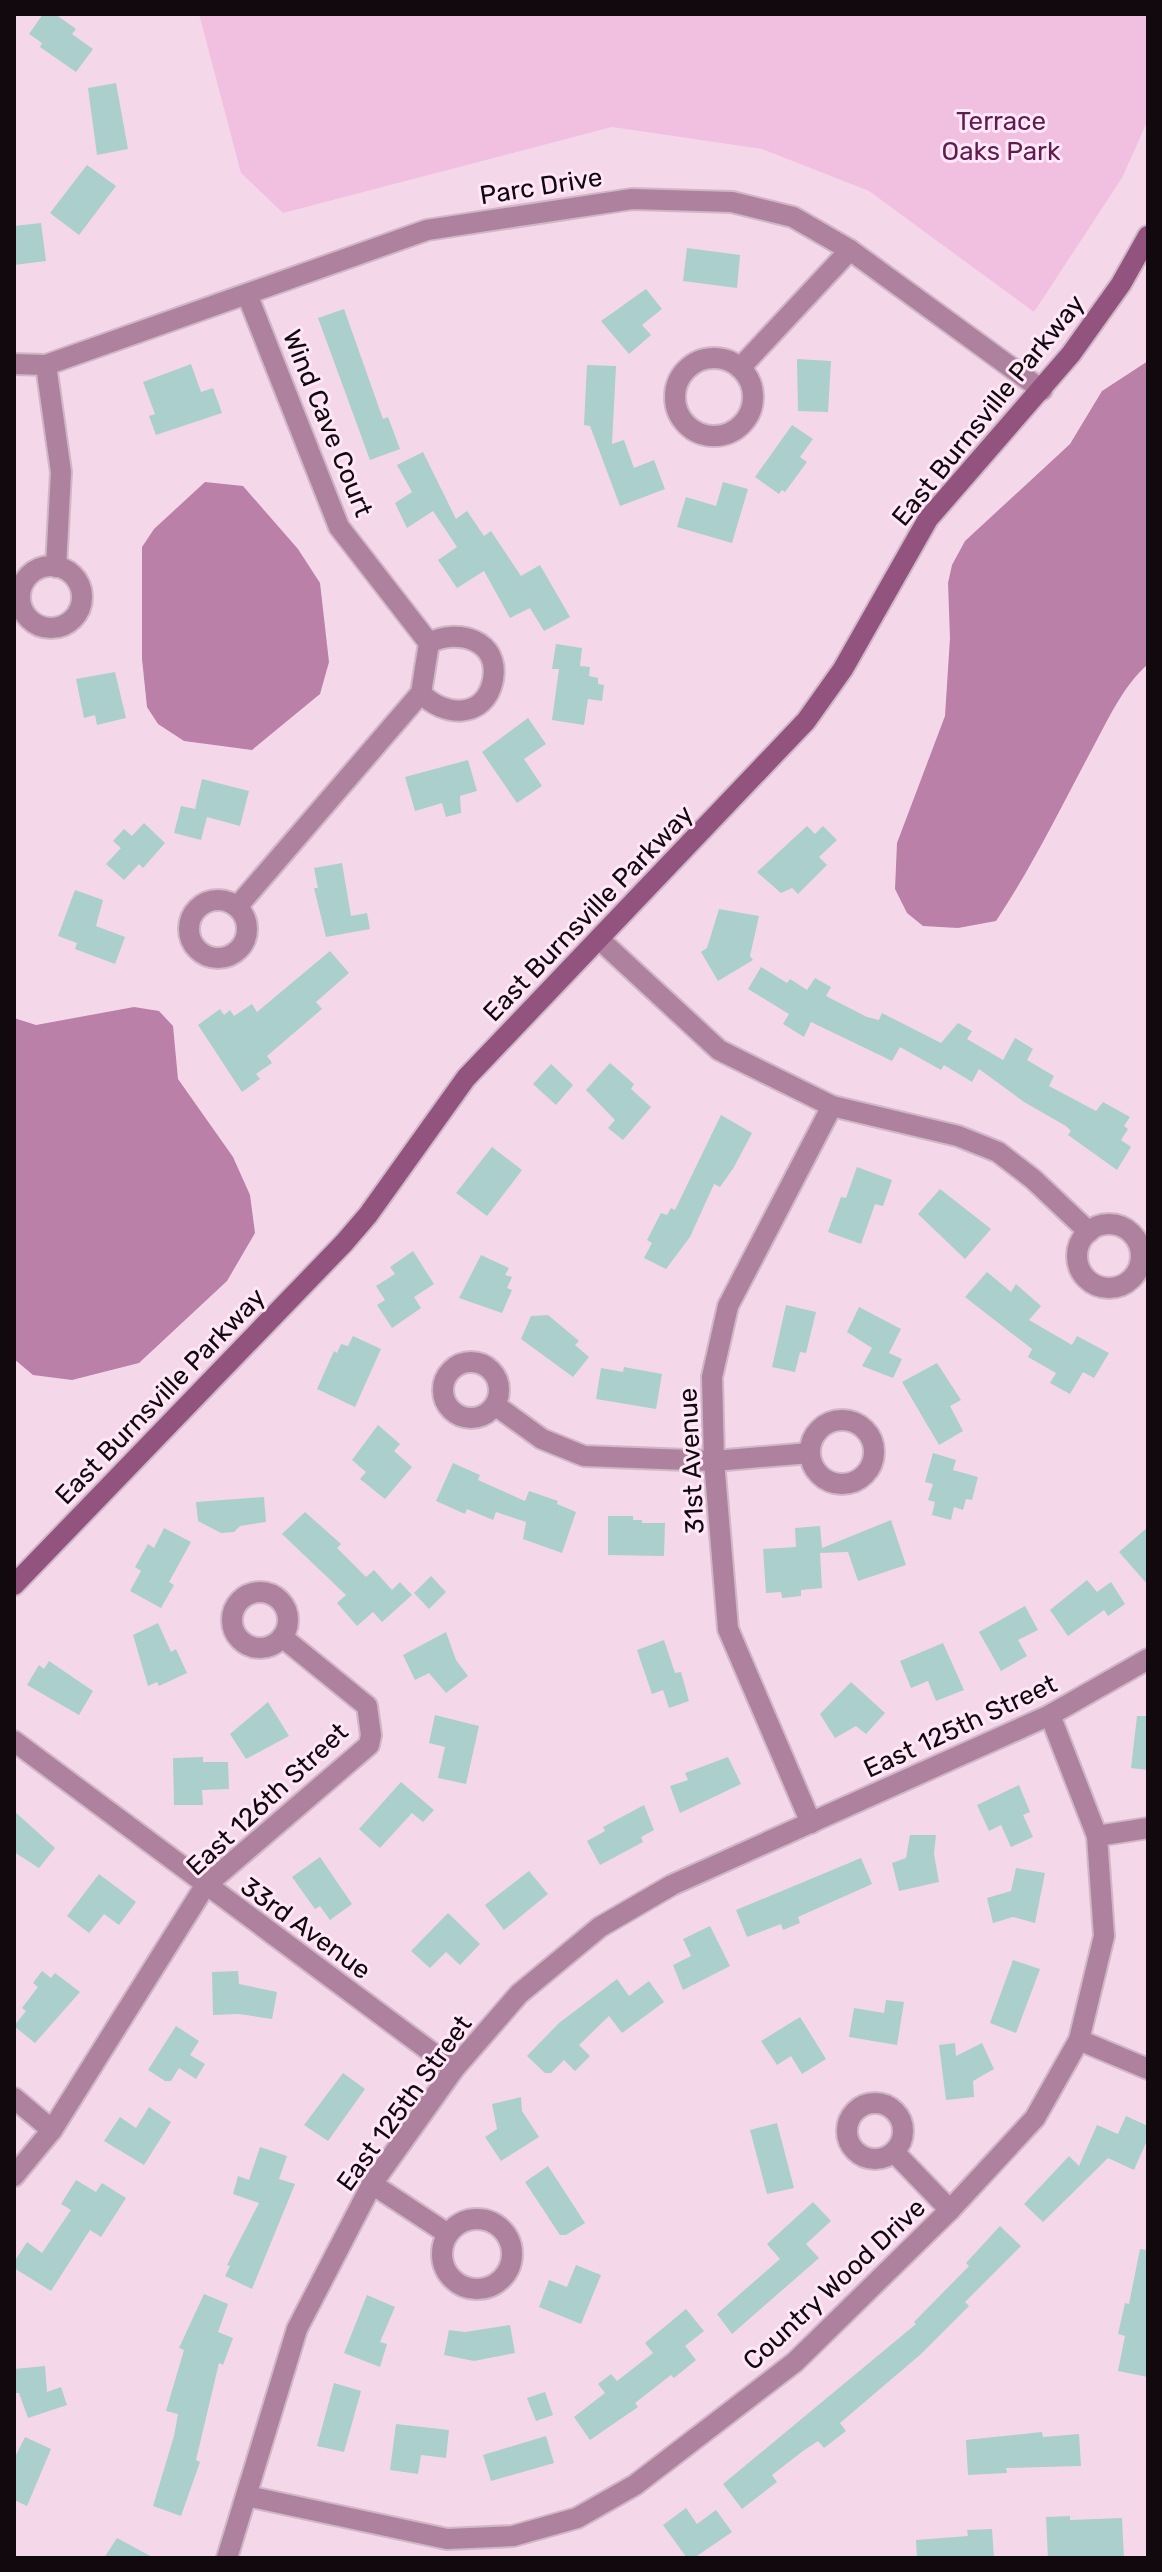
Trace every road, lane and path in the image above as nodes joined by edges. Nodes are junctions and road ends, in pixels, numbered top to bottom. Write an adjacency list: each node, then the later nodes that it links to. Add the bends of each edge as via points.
1 (1148, 236): 7 (street, East Burnsville Parkway, via 1095,322)
2 (850, 250): 3 (street, Parc Drive, via 793,217 732,202 632,199 427,230); 6 (street); 7 (street, Parc Drive)
3 (247, 294): 5 (street, Parc Drive); 9 (street, Wind Cave Court, via 339,527)
4 (14, 364): 5 (street, Parc Drive)
5 (46, 365): 8 (street, via 61,472)
6 (740, 368)
7 (1042, 390): 12 (street, East Burnsville Parkway, via 928,519 815,710)
8 (56, 567)
9 (429, 643): 10 (street); 10 (street, via 443,636 474,640 492,664 493,680 476,706 461,712 431,705)
10 (421, 693): 11 (street)
11 (237, 907)
12 (599, 939): 13 (street, via 719,1050); 18 (street, East Burnsville Parkway, via 466,1078 344,1243)
13 (832, 1106): 14 (street, via 958,1136 998,1152); 17 (street, 31st Avenue, via 728,1306 712,1377)
14 (1089, 1232)
15 (495, 1405): 17 (street, via 542,1439 584,1456)
16 (810, 1453): 17 (street)
17 (714, 1461): 23 (street, 31st Avenue, via 728,1629)
18 (14, 1585)
19 (282, 1637): 26 (street, East 126th Street, via 367,1706 369,1745)
20 (1148, 1659): 21 (street, East 125th Street)
21 (1050, 1715): 23 (street, East 125th Street); 25 (street, Country Wood Drive)
22 (14, 1741): 26 (street, 33rd Avenue)
23 (811, 1823): 28 (street, East 125th Street, via 672,1885 600,1927 519,1994)
24 (1148, 1828): 25 (street)
25 (1097, 1836): 27 (street, Country Wood Drive, via 1104,1936)
26 (205, 1886): 28 (street, 33rd Avenue); 31 (street, East 126th Street)
27 (1079, 2040): 29 (street); 35 (street, Country Wood Drive, via 1035,2118)
28 (454, 2069): 34 (street, East 125th Street)
29 (1148, 2069)
30 (14, 2098): 31 (street)
31 (52, 2130): 33 (street, East 126th Street)
32 (894, 2152): 35 (street)
33 (14, 2176)
34 (372, 2184): 36 (street); 37 (street, East 125th Street, via 297,2329)
35 (950, 2210): 37 (street, Country Wood Drive, via 795,2362 635,2485 577,2518 513,2536 447,2539)
36 (448, 2234)
37 (247, 2496): 38 (street, East 125th Street)
38 (227, 2558)

